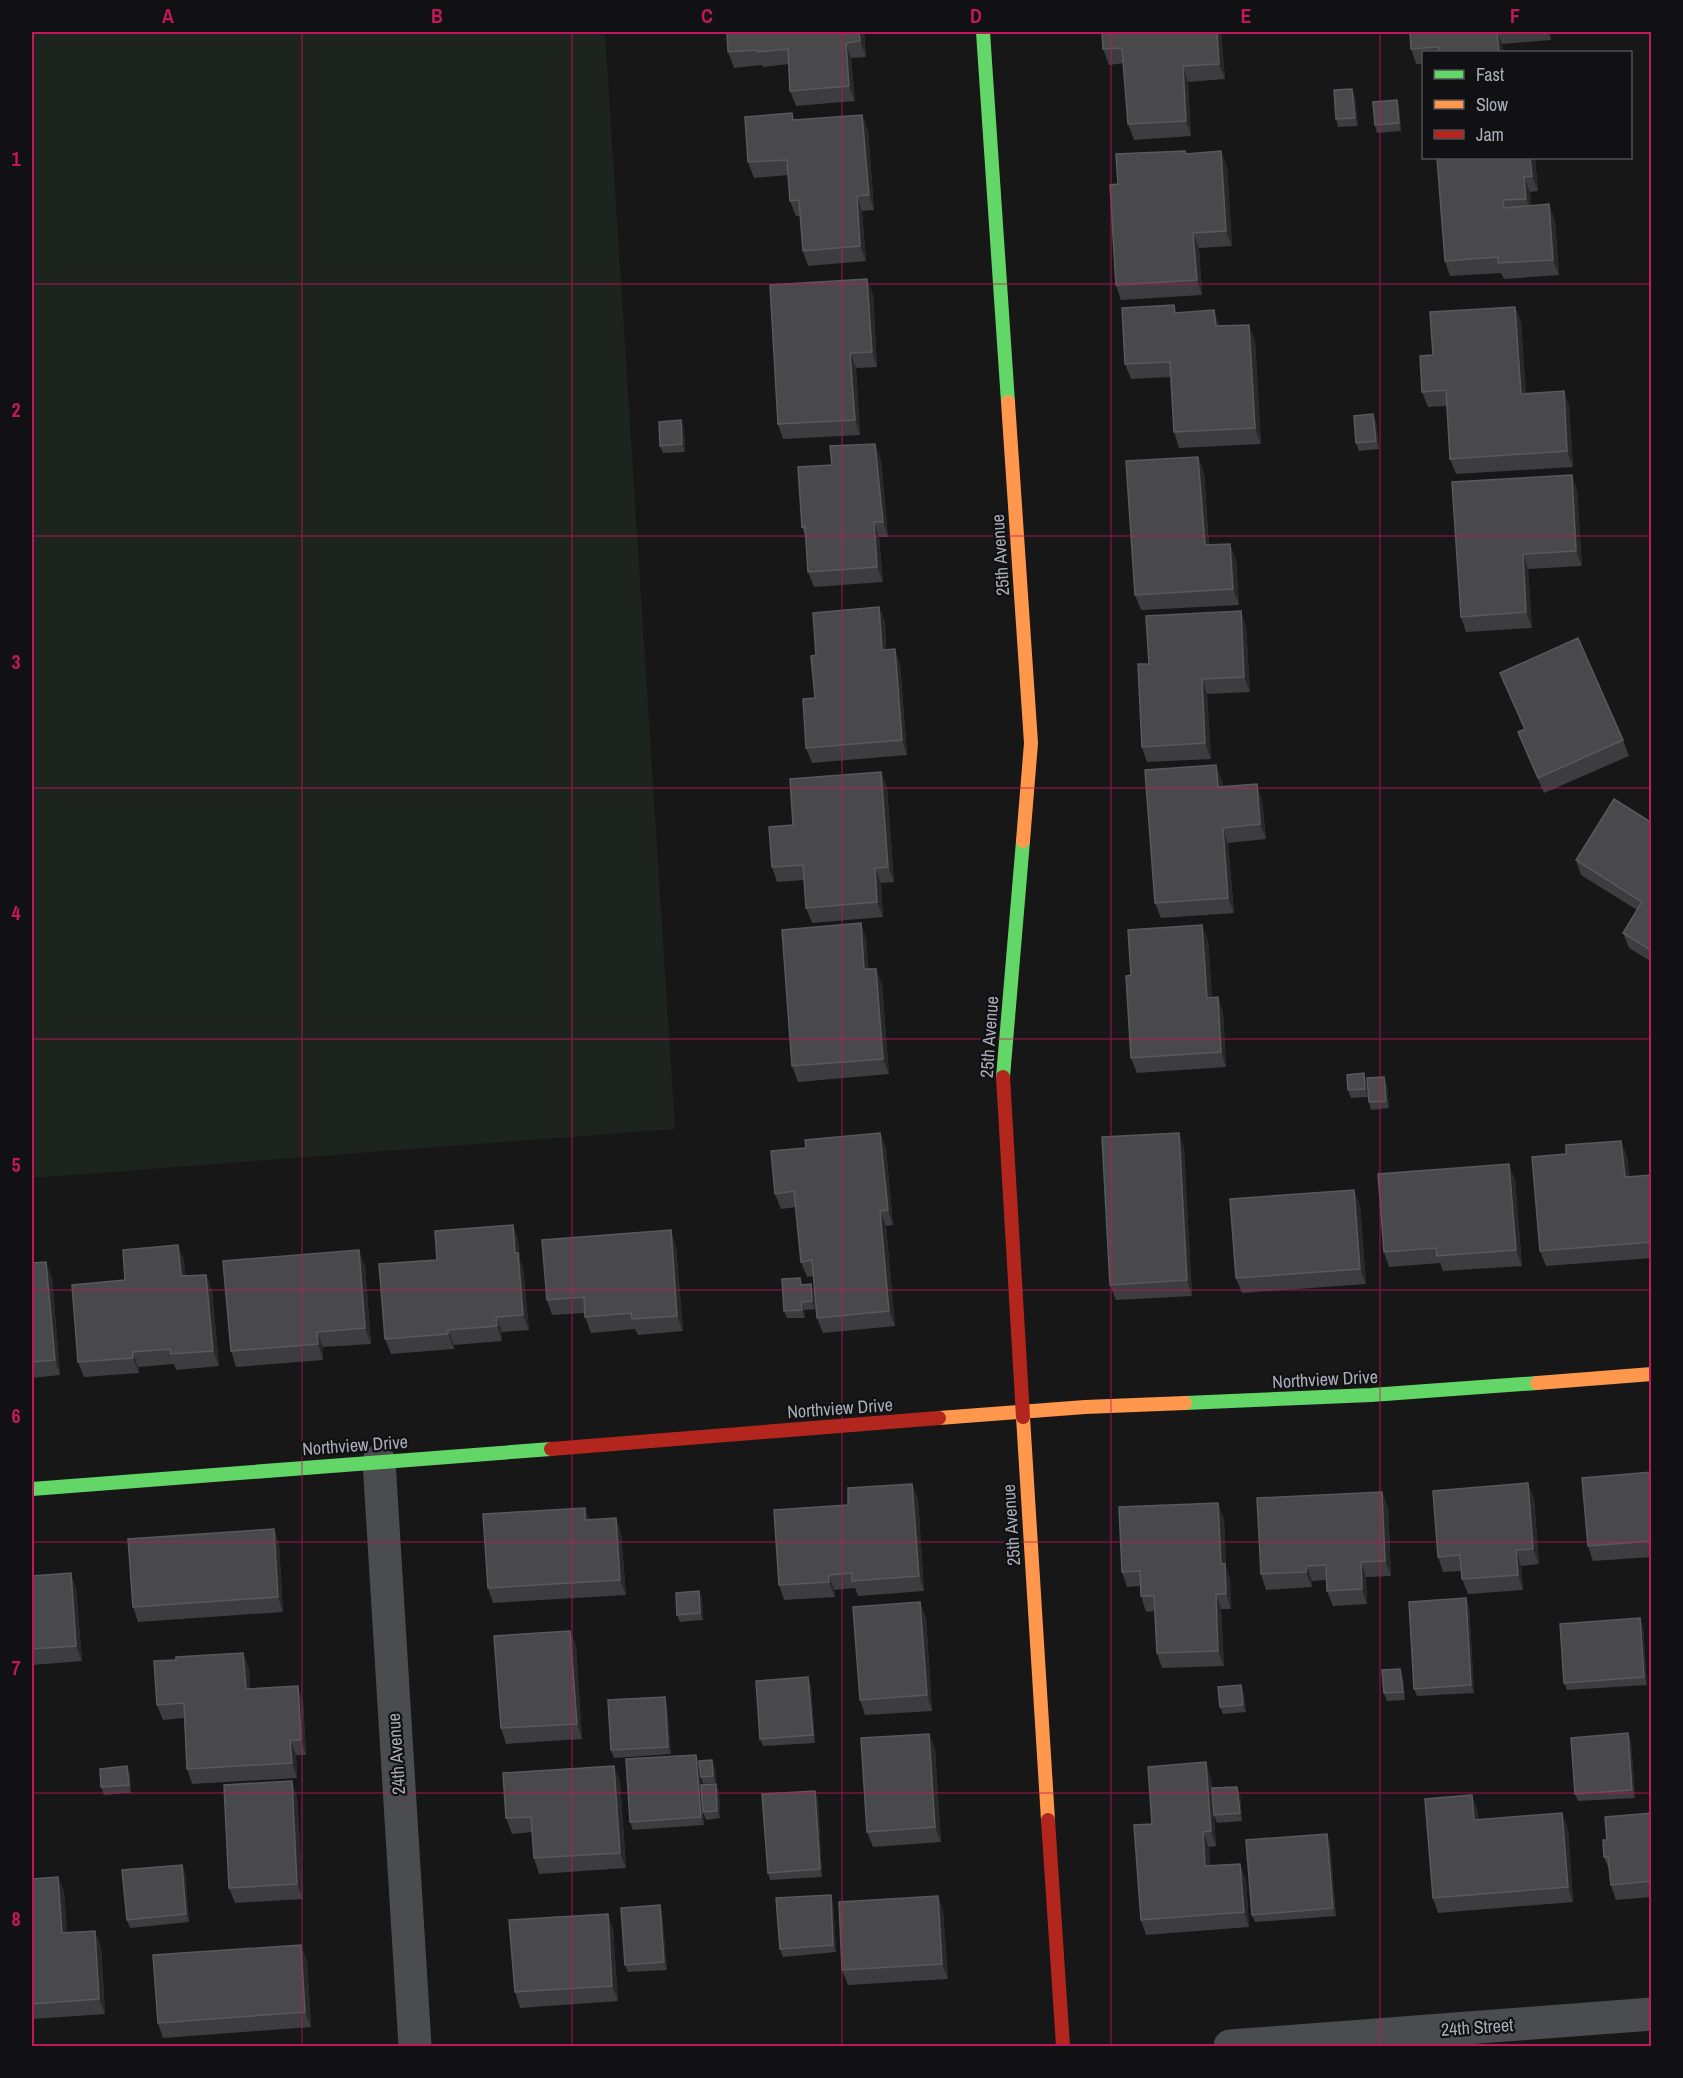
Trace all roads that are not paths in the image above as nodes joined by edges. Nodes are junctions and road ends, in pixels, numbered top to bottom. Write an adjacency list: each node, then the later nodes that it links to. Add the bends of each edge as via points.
1 (983, 32): 3 (street, 25th Avenue, via 1031,743 1003,1078)
2 (1652, 1374): 3 (street, Northview Drive, via 1371,1395)
3 (1023, 1412): 4 (street, Northview Drive); 8 (street, 25th Avenue)
4 (379, 1461): 5 (street, Northview Drive); 7 (street, 24th Avenue)
5 (32, 1489)
6 (1652, 2014): 9 (street, 24th Street)
7 (415, 2046)
8 (1063, 2046)
9 (1230, 2046)

